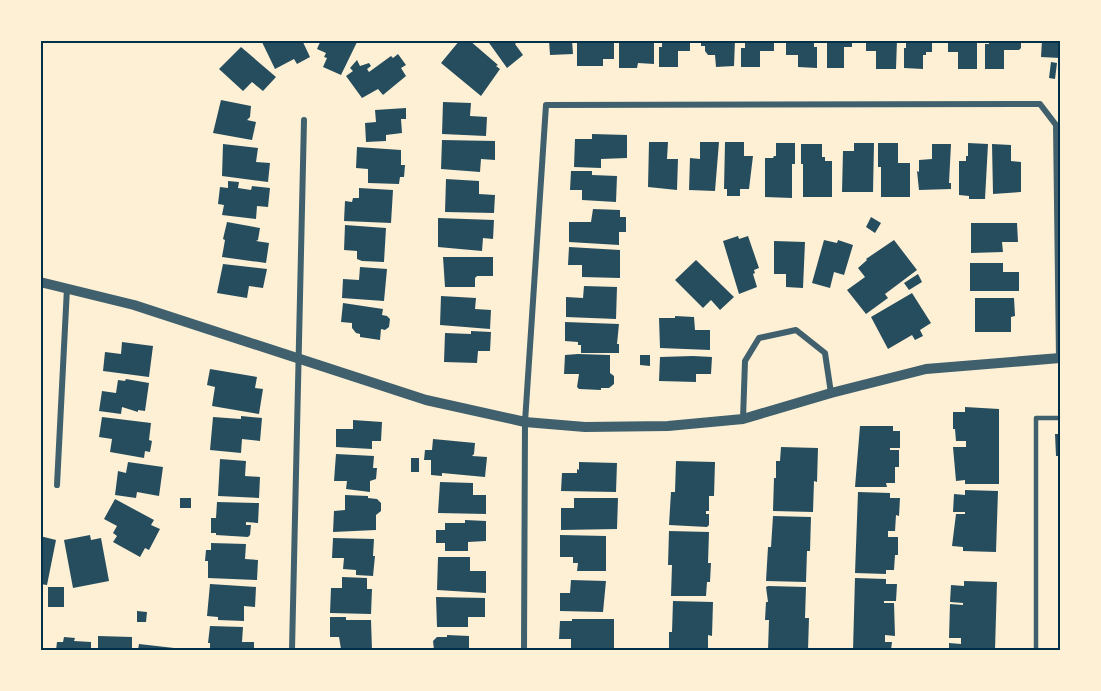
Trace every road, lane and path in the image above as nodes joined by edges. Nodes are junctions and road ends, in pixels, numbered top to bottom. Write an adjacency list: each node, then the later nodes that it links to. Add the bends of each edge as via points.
1 (304, 120): 5 (street)
2 (40, 282): 3 (street)
3 (67, 287): 5 (street); 10 (street)
4 (1060, 358): 6 (street, via 926,369); 9 (street, via 1056,125 1040,104 546,105)
5 (298, 359): 9 (street, via 426,400); 11 (street)
6 (831, 393): 8 (street); 8 (street, via 825,353 796,330 759,338 745,361)
7 (1060, 418): 13 (lane, via 1036,418)
8 (743, 419): 9 (street, via 626,428)
9 (525, 422): 12 (street)
10 (57, 485)
11 (292, 651)
12 (524, 651)
13 (1036, 651)

